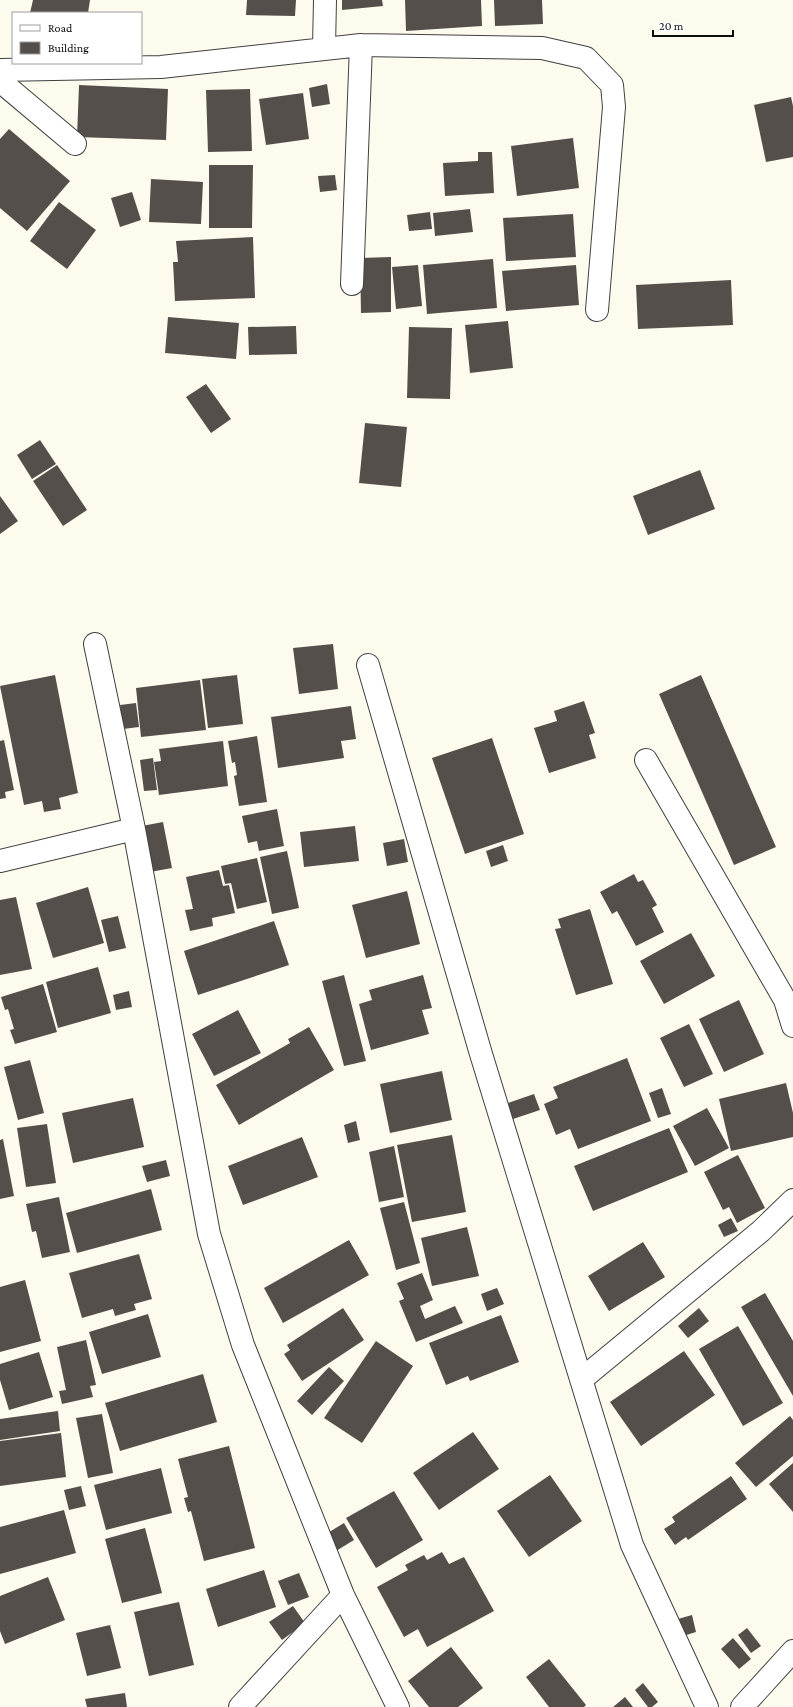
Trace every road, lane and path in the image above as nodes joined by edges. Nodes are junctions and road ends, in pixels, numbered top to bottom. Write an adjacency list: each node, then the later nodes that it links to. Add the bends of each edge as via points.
1 (325, 0): 3 (street)
2 (361, 45): 3 (street); 7 (street); 8 (street, via 542,48 586,58 612,85 614,107)
3 (324, 48): 4 (street, via 161,67)
4 (0, 70)
5 (0, 81): 6 (street)
6 (75, 144)
7 (352, 284)
8 (597, 310)
9 (95, 644): 12 (street)
10 (368, 665): 16 (street, via 481,1054)
11 (646, 760): 14 (street, via 785,1000)
12 (134, 829): 13 (street); 17 (street, via 209,1234 243,1345)
13 (0, 861)
14 (793, 1026)
15 (793, 1200): 16 (street, via 761,1231)
16 (582, 1379): 21 (street, via 632,1545)
17 (343, 1595): 19 (street); 20 (street)
18 (793, 1650): 22 (street)
19 (240, 1707)
20 (398, 1707)
21 (708, 1707)
22 (742, 1707)

